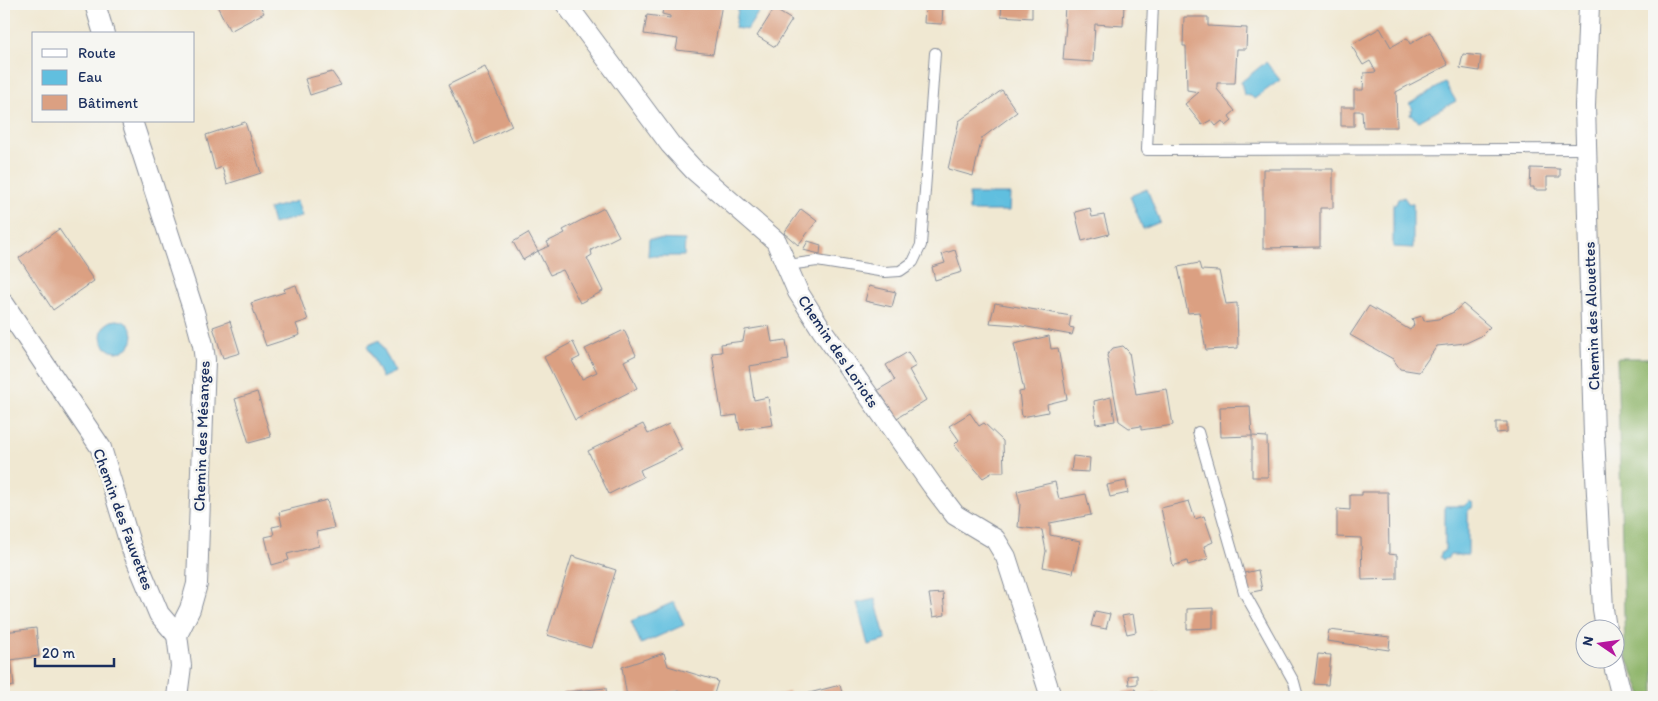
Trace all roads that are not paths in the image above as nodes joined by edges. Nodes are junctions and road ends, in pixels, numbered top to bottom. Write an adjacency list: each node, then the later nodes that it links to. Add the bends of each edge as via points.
1 (95, 4): 5 (street)
2 (566, 4): 9 (street, Chemin des Loriots, via 670,144 694,170 776,241)
3 (1153, 4): 8 (lane, via 1147,150)
4 (1589, 4): 8 (street, Chemin des Alouettes)
5 (103, 32)
6 (935, 53): 9 (lane, via 921,245 913,262 900,271 885,272 817,261)
7 (132, 122): 13 (street, Chemin des Mésanges, via 194,312 205,360 197,584 190,610)
8 (1586, 149): 12 (street, Chemin des Alouettes, via 1594,436)
9 (788, 264): 16 (street, Chemin des Loriots, via 798,292 822,330 932,486 955,515 995,539 1006,557)
10 (4, 304): 13 (street, Chemin des Fauvettes, via 100,448 131,547 159,614)
11 (1198, 432): 17 (lane, via 1244,592 1294,682)
12 (1604, 618)
13 (176, 635): 15 (street, via 181,666)
14 (1615, 668): 18 (street)
15 (177, 697)
16 (1050, 697)
17 (1298, 697)
18 (1622, 697)

